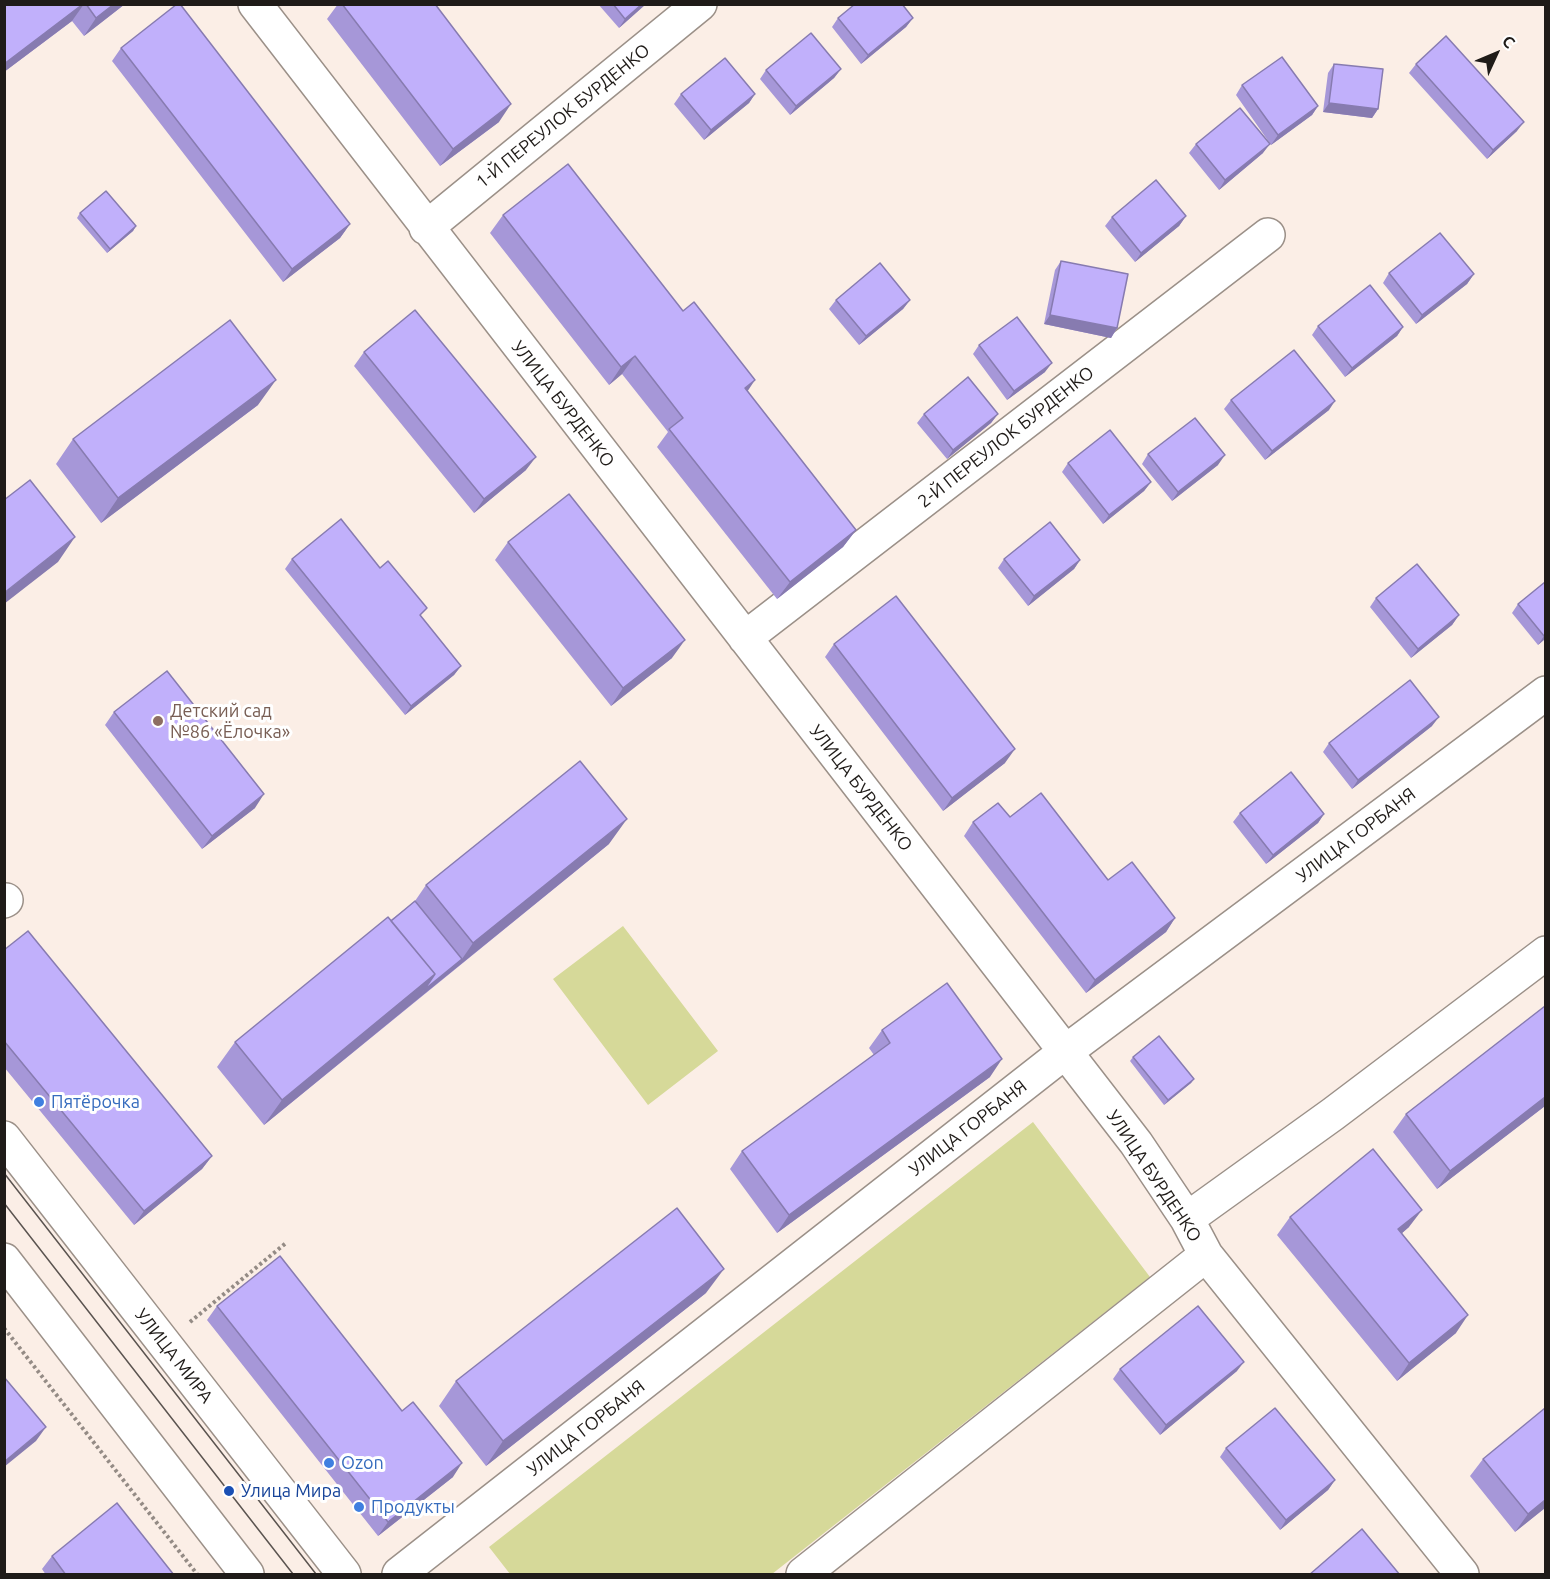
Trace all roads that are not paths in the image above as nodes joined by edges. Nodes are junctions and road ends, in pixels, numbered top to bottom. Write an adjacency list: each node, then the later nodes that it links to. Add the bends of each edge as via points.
1 (255, 4): 3 (street, УЛИЦА БУРДЕНКО)
2 (700, 4): 3 (street, 1-Й ПЕРЕУЛОК БУРДЕНКО)
3 (426, 228): 5 (street, УЛИЦА БУРДЕНКО)
4 (1268, 235): 5 (street, 2-Й ПЕРЕУЛОК БУРДЕНКО)
5 (745, 638): 8 (street, УЛИЦА БУРДЕНКО)
6 (1545, 693): 8 (street, УЛИЦА ГОРБАНЯ)
7 (1545, 953): 10 (street, via 1334,1114)
8 (1065, 1052): 10 (street, УЛИЦА БУРДЕНКО, via 1136,1143); 15 (street, УЛИЦА ГОРБАНЯ)
9 (4, 1138): 14 (street, УЛИЦА МИРА)
10 (1187, 1219): 11 (street, УЛИЦА БУРДЕНКО)
11 (1206, 1255): 16 (street); 17 (street, УЛИЦА БУРДЕНКО)
12 (4, 1260): 13 (street)
13 (247, 1575)
14 (344, 1575)
15 (399, 1575)
16 (803, 1575)
17 (1462, 1575)

